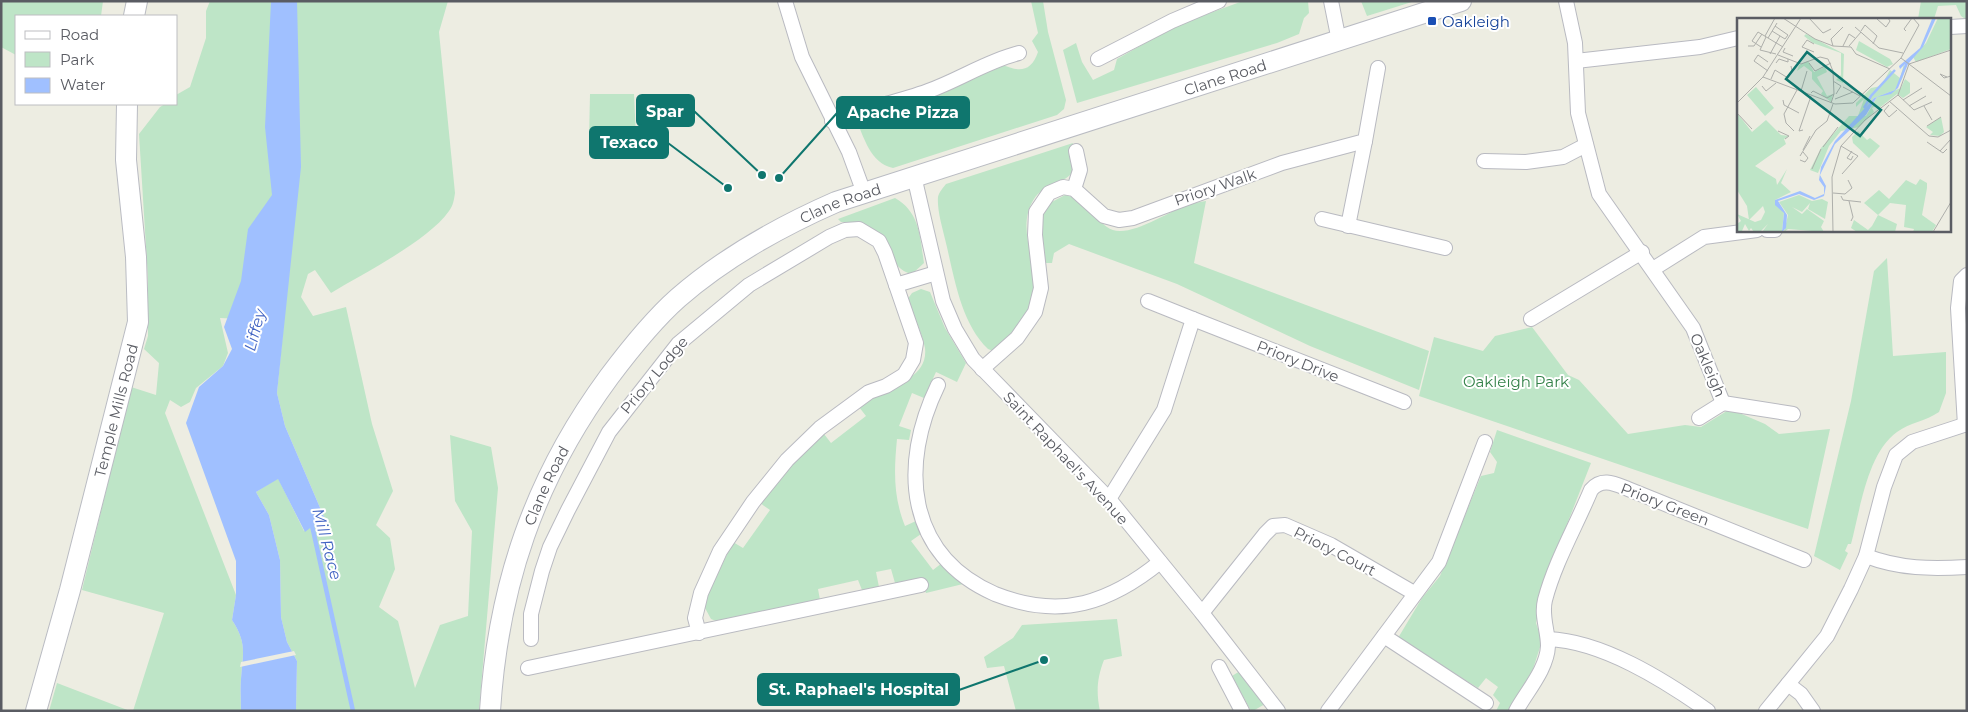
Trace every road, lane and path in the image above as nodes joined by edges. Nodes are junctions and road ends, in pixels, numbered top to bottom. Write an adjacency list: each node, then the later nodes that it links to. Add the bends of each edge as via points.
1 (137, 1): 7 (main road)
2 (784, 1): 17 (street, via 802,57)
3 (1219, 1): 13 (street)
4 (1331, 1): 11 (street)
5 (1461, 1): 11 (main road, Clane Road)
6 (1566, 1): 14 (street, Oakleigh)
7 (134, 15)
8 (1967, 26): 9 (street)
9 (1950, 27)
10 (1737, 38): 14 (street, via 1700,47)
11 (1339, 41): 22 (main road, Clane Road)
12 (1019, 53): 17 (street, via 996,59 927,91)
13 (1098, 59)
14 (1576, 61): 19 (street, Oakleigh, via 1578,113)
15 (1378, 68): 18 (street)
16 (127, 105): 61 (main road, Temple Mills Road, via 126,160 139,285 138,328)
17 (832, 120): 24 (street)
18 (1365, 141): 23 (street, Priory Walk, via 1282,163 1133,218 1119,220 1104,216); 26 (street)
19 (1586, 145): 21 (street, via 1563,157 1526,162); 29 (street, Oakleigh, via 1599,194)
20 (1076, 151): 23 (street, via 1080,170)
21 (1484, 161)
22 (914, 176): 24 (main road, Clane Road); 31 (street, Saint Raphael's Avenue)
23 (1074, 189): 37 (street, via 1063,187 1049,194 1036,212 1040,299 1020,335)
24 (864, 193): 62 (main road, Clane Road, via 819,209 768,235 702,278 659,316 604,383 556,459 524,531 499,626)
25 (1322, 219): 26 (street)
26 (1348, 226): 28 (street)
27 (1749, 231): 30 (street, via 1704,237)
28 (1445, 248)
29 (1642, 252): 30 (street, Oakleigh); 36 (street)
30 (1653, 269): 40 (street, Oakleigh, via 1693,328)
31 (936, 273): 33 (street); 37 (street, Saint Raphael's Avenue, via 955,329)
32 (1967, 275): 43 (street, via 1961,281 1958,308)
33 (896, 285): 53 (street, Priory Lodge, via 916,343 913,360 904,374 869,392 820,428 787,460 753,501 720,551 701,593 695,618); 55 (street, Priory Lodge, via 879,241 859,229 845,230 804,250 749,285 690,332 609,432 568,510 550,546 540,578 531,614)
34 (1148, 301): 35 (street, Priory Drive)
35 (1193, 319): 39 (street, Priory Drive); 45 (street, via 1164,410)
36 (1531, 320)
37 (982, 369): 45 (street, Saint Raphael's Avenue)
38 (938, 385): 48 (street, via 927,408 918,442 915,468 918,505 930,536 950,565 965,578 1007,598 1053,607 1084,603 1114,592)
39 (1404, 402)
40 (1723, 403): 41 (street, Oakleigh); 42 (street)
41 (1793, 414)
42 (1699, 418)
43 (1966, 424): 46 (street, via 1912,442 1896,455)
44 (1485, 442): 51 (street, via 1439,562)
45 (1109, 500): 48 (street, Saint Raphael's Avenue)
46 (1866, 556): 49 (street, via 1917,569); 59 (street, via 1827,636)
47 (1804, 560): 56 (street, Priory Green, via 1628,489 1601,483 1591,490 1551,581 1543,616)
48 (1160, 562): 52 (street, Saint Raphael's Avenue)
49 (1967, 567)
50 (921, 585): 53 (street)
51 (1414, 593): 52 (street, Priory Court, via 1331,545 1285,525 1273,526); 54 (street)
52 (1202, 613): 64 (street, Saint Raphael's Avenue)
53 (699, 633): 58 (street)
54 (1384, 636): 60 (street); 65 (street)
55 (531, 639)
56 (1548, 639): 66 (street, Priory Green, via 1547,654 1541,668); 67 (street, via 1568,640 1607,654 1671,686)
57 (1219, 667): 63 (street)
58 (528, 668)
59 (1788, 684): 68 (street); 69 (street)
60 (1486, 703)
61 (36, 711)
62 (490, 711)
63 (1242, 711)
64 (1278, 711)
65 (1328, 711)
66 (1516, 711)
67 (1708, 711)
68 (1766, 711)
69 (1813, 711)

